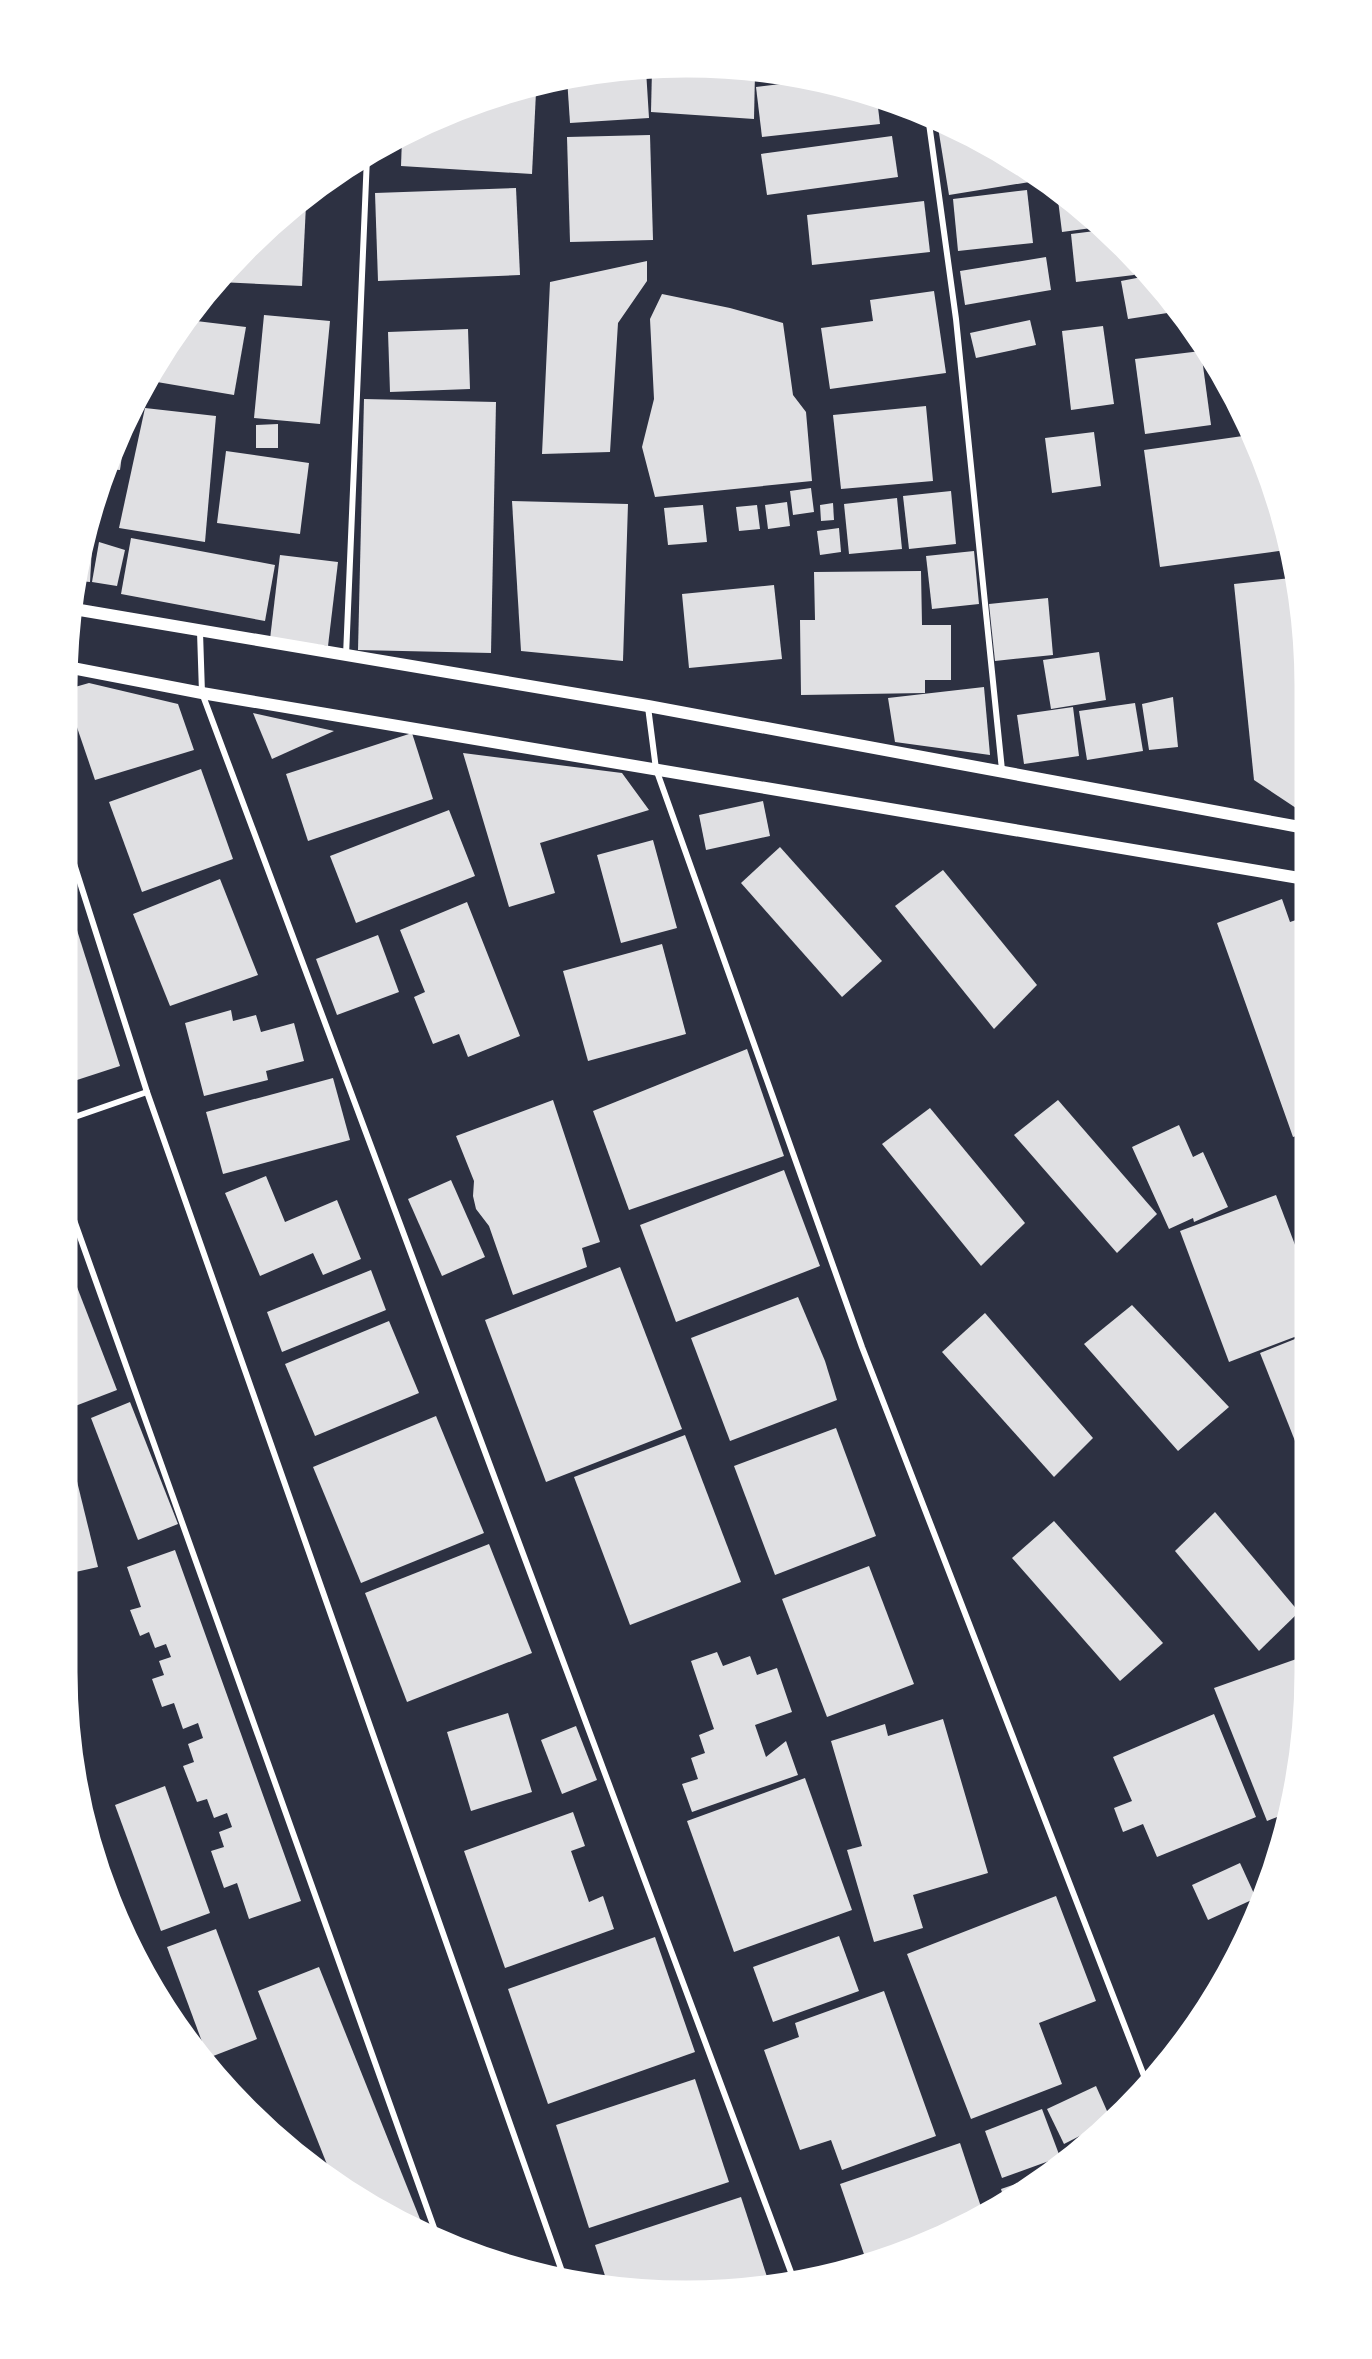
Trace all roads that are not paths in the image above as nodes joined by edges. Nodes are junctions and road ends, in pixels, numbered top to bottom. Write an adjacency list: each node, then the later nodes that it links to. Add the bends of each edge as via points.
1 (930, 128): 10 (street, via 956,318)
2 (367, 167): 5 (street)
3 (82, 610): 4 (main road)
4 (200, 632): 5 (main road); 7 (street)
5 (346, 656): 8 (main road)
6 (77, 669): 7 (main road)
7 (202, 693): 9 (main road); 20 (street)
8 (648, 706): 9 (street); 10 (main road)
9 (656, 770): 13 (main road); 17 (street, via 862,1347)
10 (1002, 771): 11 (main road)
11 (1296, 826)
12 (76, 870): 14 (street)
13 (1296, 877)
14 (147, 1092): 15 (street); 19 (street)
15 (76, 1117)
16 (76, 1226): 18 (street)
17 (1144, 2075)
18 (434, 2228)
19 (561, 2270)
20 (791, 2273)

